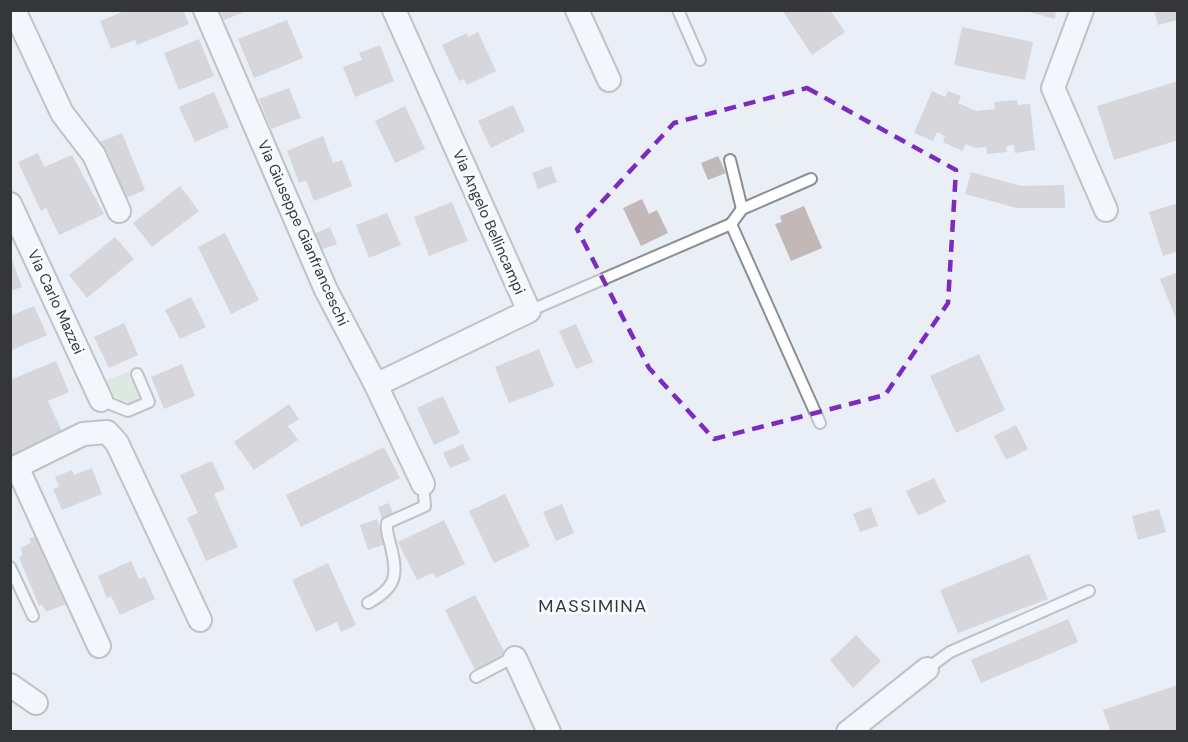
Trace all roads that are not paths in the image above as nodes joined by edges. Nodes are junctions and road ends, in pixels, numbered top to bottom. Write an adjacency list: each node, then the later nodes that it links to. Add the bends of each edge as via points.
1 (14, 10): 14 (street, via 62,113 94,154)
2 (205, 10): 18 (street, Via Giuseppe Gianfranceschi, via 326,290)
3 (394, 10): 16 (street, Via Angelo Bellincampi)
4 (577, 10): 8 (street)
5 (678, 10): 7 (lane)
6 (1082, 10): 13 (street, via 1053,88)
7 (700, 60)
8 (609, 80)
9 (730, 160): 12 (lane)
10 (811, 179): 12 (lane)
11 (10, 204): 19 (street, Via Carlo Mazzei)
12 (742, 209): 15 (lane)
13 (1106, 210)
14 (119, 212)
15 (731, 224): 16 (lane); 20 (lane)
16 (529, 311): 18 (street, Via Angelo Bellincampi)
17 (137, 374): 19 (lane, via 148,402 128,411)
18 (376, 385): 22 (street, Via Giuseppe Gianfranceschi)
19 (101, 400)
20 (820, 423)
21 (14, 468): 27 (street, via 83,434 107,432 117,443); 28 (street)
22 (423, 484): 25 (lane, via 425,506 387,524 393,584)
23 (10, 567): 26 (lane)
24 (1089, 591): 30 (lane, via 950,652)
25 (368, 603)
26 (33, 616)
27 (200, 620)
28 (99, 646)
29 (513, 654): 31 (lane); 35 (street)
30 (927, 669): 34 (street)
31 (476, 677)
32 (10, 685): 33 (street)
33 (36, 703)
34 (852, 731)
35 (549, 732)

